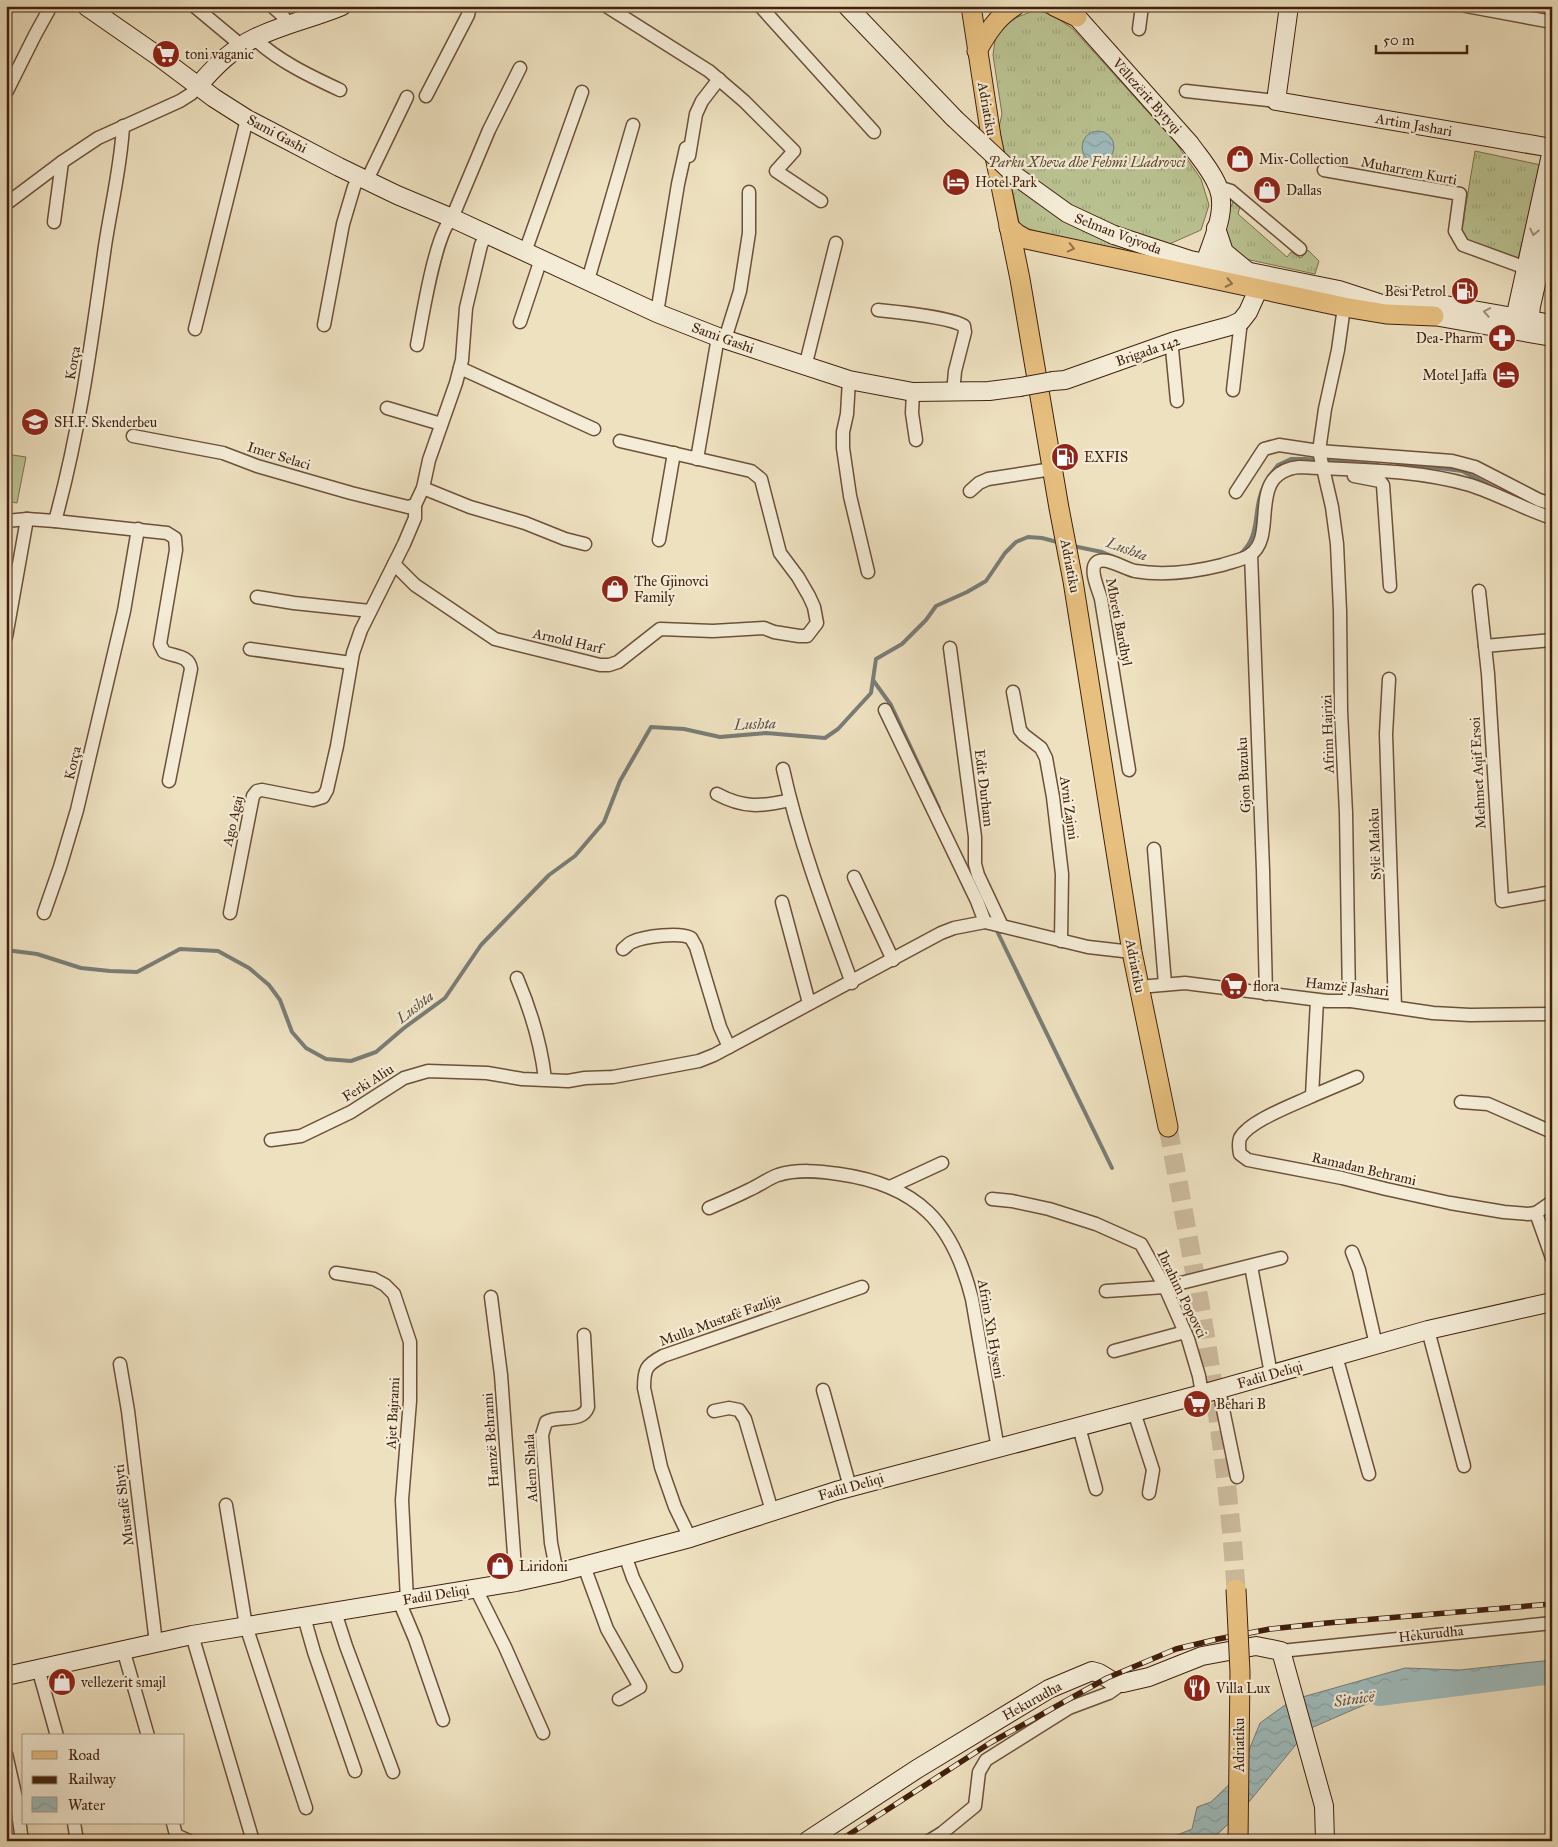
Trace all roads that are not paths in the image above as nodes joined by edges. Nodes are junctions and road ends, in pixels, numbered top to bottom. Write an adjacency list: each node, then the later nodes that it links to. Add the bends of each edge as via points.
1 (51, 6): 28 (street)
2 (86, 6): 24 (street, Sami Gashi)
3 (194, 6): 20 (street)
4 (272, 6): 18 (street)
5 (342, 6): 18 (street)
6 (470, 6): 29 (street)
7 (606, 6): 23 (street)
8 (760, 6): 35 (street)
9 (847, 6): 55 (street, Selman Vojvoda, bridge, via 954,118 1017,177 1067,214 1114,235)
10 (971, 6): 21 (main road, Adriatiku)
11 (1015, 6): 21 (main road, via 993,25)
12 (1054, 6): 16 (main road)
13 (1142, 6): 19 (street)
14 (1289, 6): 31 (street)
15 (1466, 6): 17 (street)
16 (1072, 12): 40 (street, Vëllezërit Bytyqi, via 1190,144)
17 (1552, 22)
18 (288, 24): 20 (street)
19 (1139, 29)
20 (248, 42): 24 (street, via 213,69); 25 (street, via 262,46)
21 (977, 51): 47 (main road, Adriatiku)
22 (520, 68): 45 (street)
23 (719, 79): 42 (street, via 794,151 776,171); 63 (street, via 696,114 675,204)
24 (199, 85): 32 (street, Sami Gashi); 34 (street, via 180,101)
25 (340, 90)
26 (1186, 91): 31 (street, Artim Jashari)
27 (582, 92): 53 (street)
28 (6, 94)
29 (426, 96)
30 (407, 97): 39 (street)
31 (1276, 101): 36 (street, Artim Jashari)
32 (247, 119): 39 (street, Sami Gashi); 70 (street)
33 (632, 125): 59 (street)
34 (123, 126): 37 (street); 105 (street, Korça, via 88,367)
35 (874, 132)
36 (1552, 149): 56 (street, one-way to 56)
37 (62, 162): 43 (street); 46 (street)
38 (1324, 170): 56 (street, Muharrem Kurti, via 1460,194 1455,231 1463,245)
39 (363, 179): 45 (street, Sami Gashi); 68 (street, via 352,193 343,224)
40 (1218, 187): 48 (street, Vëllezërit Bytyqi, via 1222,204); 52 (street, via 1232,191)
41 (749, 192): 72 (street, via 749,233 740,291)
42 (822, 201)
43 (6, 204)
44 (1552, 214): 69 (street)
45 (452, 218): 49 (street, Sami Gashi); 74 (street, via 444,230 429,284)
46 (54, 222)
47 (1009, 227): 50 (main road, via 1026,239); 58 (main road, Adriatiku)
48 (1216, 228): 55 (street, Vëllezërit Bytyqi); 57 (street, via 1224,252)
49 (486, 235): 53 (street, Sami Gashi); 76 (street, Ago Agaj, via 466,308)
50 (1042, 242): 58 (main road, via 1033,249); 60 (main road, one-way to 60)
51 (836, 243): 75 (street)
52 (1300, 249)
53 (525, 252): 54 (street, Sami Gashi)
54 (541, 259): 59 (street, Sami Gashi); 66 (street)
55 (1205, 263): 57 (street, Selman Vojvoda)
56 (1526, 268): 69 (street)
57 (1249, 272): 61 (street, Selman Vojvoda)
58 (1020, 279): 95 (main road, Adriatiku)
59 (588, 280): 63 (street, Sami Gashi)
60 (1258, 290): 61 (main road); 65 (street)
61 (1341, 299): 64 (main road, via 1386,314); 69 (street, Selman Vojvoda, one-way to 61, via 1383,294); 89 (street, Afrim Hajrizi, via 1338,350)
62 (878, 310): 81 (street, via 964,326)
63 (657, 313): 72 (street, Sami Gashi)
64 (1434, 316): 69 (street)
65 (1241, 321): 73 (street, Brigada 142); 79 (street)
66 (520, 322)
67 (1552, 324): 69 (street)
68 (324, 325)
69 (1521, 325): 71 (street)
70 (195, 329)
71 (1552, 337)
72 (722, 338): 75 (street, Sami Gashi); 91 (street)
73 (1175, 341): 78 (street, Brigada 142, bridge, via 1065,380); 82 (street, via 1172,349)
74 (417, 345)
75 (805, 367): 77 (street, Sami Gashi)
76 (460, 368): 84 (street, Ago Agaj); 85 (street)
77 (849, 380): 80 (street, Sami Gashi); 111 (street, via 843,448 850,496)
78 (1020, 387): 81 (street, Sami Gashi)
79 (1232, 390)
80 (913, 392): 81 (street, Sami Gashi); 87 (street)
81 (953, 393)
82 (1177, 401)
83 (387, 408): 84 (street)
84 (441, 424): 97 (street, Ago Agaj)
85 (594, 429)
86 (133, 436): 101 (street, Imer Selaci, via 223,453 351,493 408,507)
87 (916, 440)
88 (620, 441): 90 (street, Arnold Harf)
89 (1319, 451): 92 (street); 93 (street, Afrim Hajrizi); 99 (street, via 1279,445 1264,450)
90 (674, 453): 91 (street, Arnold Harf); 107 (street)
91 (697, 459): 110 (street, Arnold Harf, via 751,471 761,479 780,553 814,607 817,623 807,636 764,628 713,631 660,629 618,662 600,665 495,639 416,585)
92 (1452, 461): 96 (street); 100 (street, via 1475,467)
93 (1323, 468): 94 (street); 109 (street, via 1290,468 1272,481 1262,535); 147 (street, Afrim Hajrizi, via 1337,544 1340,601)
94 (1346, 468): 96 (street); 112 (street, via 1352,476 1380,480 1382,484)
95 (1052, 469): 98 (street, via 988,479); 139 (main road, Adriatiku)
96 (1450, 480): 102 (street, via 1490,492)
97 (423, 488): 101 (street, Ago Agaj); 108 (street, via 470,507)
98 (970, 491)
99 (1236, 492)
100 (1552, 504)
101 (416, 505): 110 (street, Ago Agaj, via 415,518)
102 (1552, 518)
103 (27, 519): 104 (street); 105 (street); 116 (street)
104 (6, 521)
105 (55, 521): 106 (street)
106 (138, 529): 127 (street, via 172,535 177,543 160,644 164,652 187,659 191,669); 134 (street, Korça, via 124,611 78,810)
107 (659, 540)
108 (586, 544)
109 (1251, 554): 126 (street, Mbreti Bardhyl, via 1221,565 1184,572 1149,573 1128,570 1110,561 1096,563 1095,576); 145 (street, Gjon Buzuku)
110 (394, 564): 115 (street, Ago Agaj)
111 (868, 572)
112 (1390, 586)
113 (1480, 592): 118 (street, Mehmet Aqif Ersoi)
114 (257, 597): 115 (street)
115 (370, 611): 121 (street, Ago Agaj, via 352,652)
116 (6, 637)
117 (1552, 640): 118 (street)
118 (1485, 646): 132 (street, Mehmet Aqif Ersoi, via 1502,902)
119 (950, 648): 136 (street, Edit Durham, via 975,837 975,864)
120 (250, 649): 121 (street)
121 (351, 663): 135 (street, Ago Agaj, via 327,790 323,797 313,800 262,790 253,796)
122 (1389, 679): 149 (street, Sylë Maloku, via 1386,734)
123 (1013, 692): 137 (street, Avni Zajmi, via 1020,730 1041,748 1046,758 1062,874)
124 (885, 710): 136 (street, via 977,901)
125 (783, 769): 129 (street)
126 (1129, 770)
127 (169, 781)
128 (717, 794): 129 (street, via 750,806)
129 (790, 800): 142 (street, via 808,862)
130 (1154, 849): 143 (street)
131 (854, 877): 140 (street)
132 (1552, 892)
133 (782, 902): 148 (street)
134 (44, 913)
135 (230, 913)
136 (994, 924): 137 (street, Ferki Aliu); 140 (street, Ferki Aliu, via 954,928)
137 (1061, 941): 139 (street, Ferki Aliu)
138 (623, 949): 151 (street, via 633,941 658,936 678,934 691,938)
139 (1132, 952): 144 (main road, Adriatiku)
140 (893, 960): 142 (street, Ferki Aliu)
141 (517, 978): 153 (street, via 539,1040)
142 (852, 982): 148 (street, Ferki Aliu)
143 (1165, 984): 144 (street, Hamzë Jashari); 145 (street, Hamzë Jashari)
144 (1139, 988): 156 (main road, Adriatiku)
145 (1266, 994): 146 (street, Hamzë Jashari)
146 (1317, 1000): 147 (street, Hamzë Jashari); 154 (street)
147 (1349, 1001): 149 (street, Hamzë Jashari)
148 (809, 1003): 151 (street, Ferki Aliu)
149 (1395, 1007): 150 (street, Hamzë Jashari, via 1442,1014)
150 (1552, 1014)
151 (729, 1047): 153 (street, Ferki Aliu, via 700,1061 613,1077)
152 (1357, 1077): 154 (street, Ramadan Behrami)
153 (545, 1080): 158 (street, Ferki Aliu, via 487,1073 415,1073 351,1112 301,1136)
154 (1312, 1096): 164 (street, Ramadan Behrami, via 1251,1125 1238,1144 1240,1154 1248,1160 1450,1203)
155 (1460, 1102): 157 (street, via 1488,1104)
156 (1168, 1127)
157 (1552, 1132)
158 (271, 1140)
159 (942, 1163): 160 (street)
160 (890, 1187): 163 (street, Afrim Xh Hyseni, via 860,1177 795,1171 777,1175); 188 (street, Afrim Xh Hyseni, via 937,1220 961,1262 972,1300)
161 (992, 1199): 171 (street, Ibrahim Popovci, via 1012,1200 1048,1209 1096,1224 1141,1244)
162 (1552, 1202): 164 (street)
163 (709, 1208)
164 (1536, 1214): 167 (street)
165 (1352, 1252): 178 (street)
166 (1281, 1258): 168 (street)
167 (1552, 1258)
168 (1251, 1266): 171 (street); 182 (street)
169 (336, 1273): 204 (street, Ajet Bajrami, via 374,1279 385,1285 394,1294 410,1342 410,1401 402,1500)
170 (862, 1287): 197 (street, Mulla Mustafë Fazlija, via 663,1356 646,1368 644,1388 661,1466)
171 (1166, 1287): 172 (street); 176 (street, Ibrahim Popovci)
172 (1106, 1291)
173 (491, 1297): 201 (street, Hamzë Behrami, via 501,1375)
174 (1552, 1302): 175 (street, Fadil Deliqi)
175 (1428, 1330): 178 (street, Fadil Deliqi); 189 (street)
176 (1185, 1332): 179 (street); 184 (street, Ibrahim Popovci)
177 (584, 1335): 200 (street, Adem Shala, via 586,1412 577,1417 550,1419 542,1434 551,1543)
178 (1376, 1345): 180 (street, Fadil Deliqi)
179 (1114, 1351)
180 (1336, 1356): 182 (street, Fadil Deliqi); 190 (street)
181 (120, 1364): 210 (street, Mustafë Shyti)
182 (1271, 1374): 184 (street, Fadil Deliqi)
183 (823, 1390): 192 (street)
184 (1211, 1392): 186 (street, Fadil Deliqi); 191 (street, Ibrahim Popovci)
185 (714, 1412): 196 (street, via 728,1408 739,1410 745,1419)
186 (1134, 1412): 187 (street, Fadil Deliqi); 194 (street, via 1153,1470)
187 (1079, 1427): 188 (street, Fadil Deliqi); 193 (street)
188 (998, 1448): 192 (street, Fadil Deliqi)
189 (1464, 1466)
190 (1368, 1474)
191 (1237, 1477)
192 (850, 1487): 196 (street, Fadil Deliqi)
193 (1096, 1489)
194 (1149, 1493)
195 (226, 1504): 208 (street)
196 (772, 1511): 197 (street, Fadil Deliqi)
197 (690, 1538): 198 (street, Fadil Deliqi)
198 (625, 1555): 199 (street, Fadil Deliqi); 213 (street)
199 (584, 1566): 200 (street, Fadil Deliqi); 217 (street, via 608,1629 640,1687)
200 (557, 1573): 201 (street, Fadil Deliqi)
201 (516, 1582): 202 (street, Fadil Deliqi)
202 (476, 1589): 204 (street, Fadil Deliqi); 219 (street)
203 (1236, 1589): 234 (main road, Adriatiku, bridge, via 1240,1672)
204 (403, 1600): 205 (street, Fadil Deliqi); 218 (street, Ajet Bajrami)
205 (335, 1612): 206 (street, Fadil Deliqi); 224 (street)
206 (304, 1617): 208 (street, Fadil Deliqi); 223 (street)
207 (1552, 1623): 212 (street, Hekurudha)
208 (246, 1626): 209 (street, Fadil Deliqi); 225 (street)
209 (192, 1635): 210 (street, Fadil Deliqi); 231 (street)
210 (156, 1643): 211 (street, Fadil Deliqi)
211 (123, 1649): 214 (street, Fadil Deliqi); 221 (street)
212 (1281, 1650): 216 (street, Hekurudha, via 1256,1646 1202,1656); 235 (street, via 1324,1806)
213 (676, 1666)
214 (38, 1668): 215 (street, Fadil Deliqi); 220 (street)
215 (6, 1676)
216 (1123, 1684): 232 (street, Hekurudha, via 1092,1672 1049,1689); 233 (street, via 1109,1693 1069,1708 986,1760 979,1772 975,1806)
217 (619, 1699)
218 (443, 1720)
219 (543, 1733)
220 (56, 1734)
221 (147, 1734)
222 (6, 1754): 228 (street)
223 (355, 1772)
224 (393, 1772)
225 (306, 1808)
226 (74, 1824): 229 (street)
227 (173, 1824): 230 (street, via 176,1835)
228 (22, 1841)
229 (77, 1841)
230 (189, 1841)
231 (253, 1841)
232 (807, 1841)
233 (929, 1841)
234 (1238, 1841)
235 (1325, 1841)

